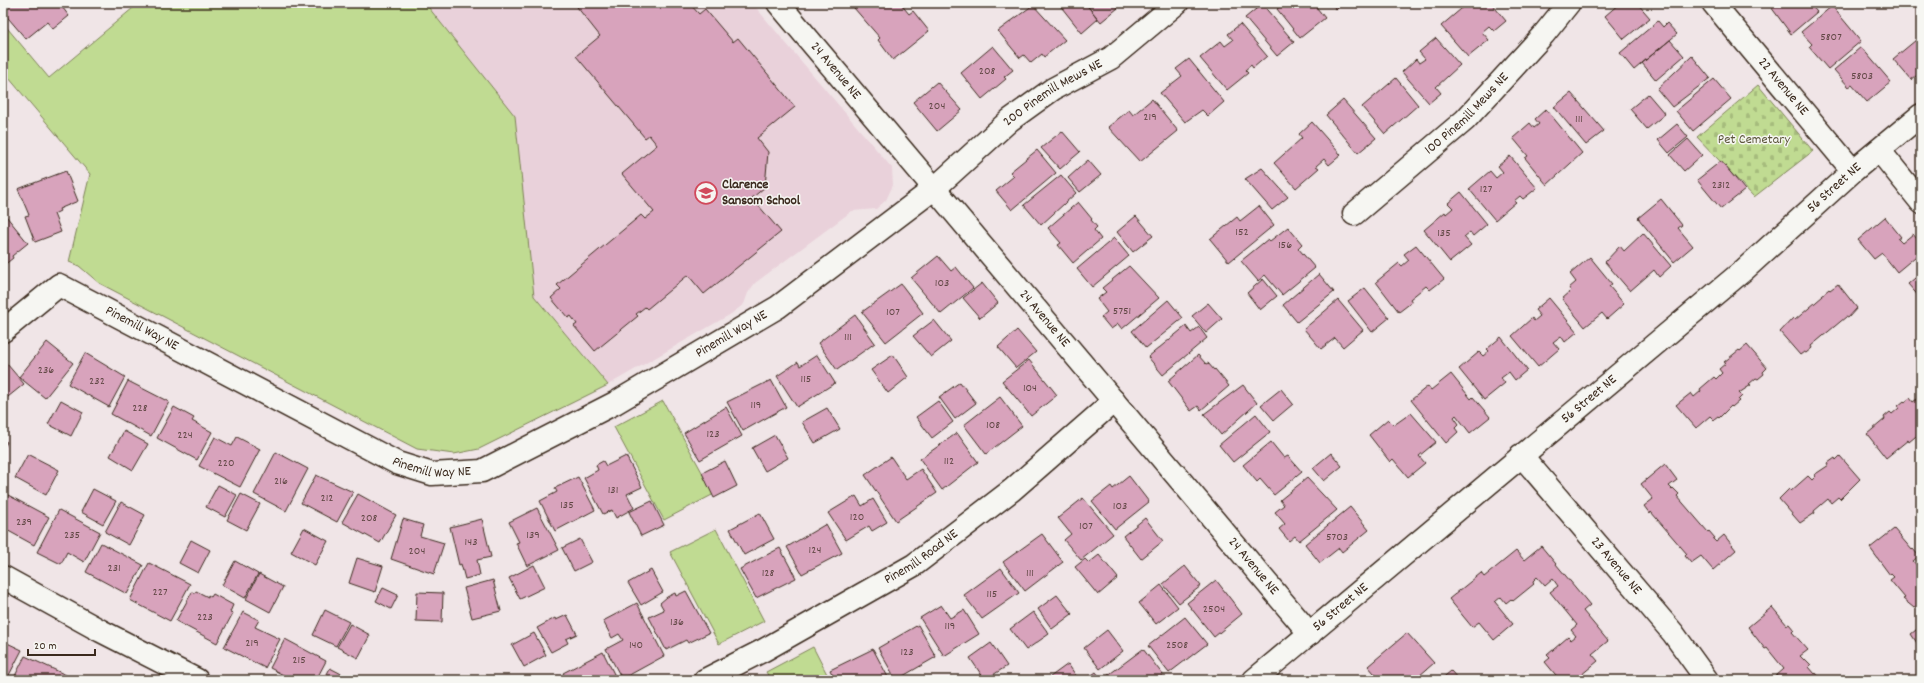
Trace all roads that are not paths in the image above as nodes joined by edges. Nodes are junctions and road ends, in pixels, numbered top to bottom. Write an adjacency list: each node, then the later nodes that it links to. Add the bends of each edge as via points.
1 (778, 3): 8 (street, 24 Avenue NE)
2 (1177, 3): 8 (street, 200 Pinemill Mews NE, via 1111,58 1053,89 1010,120)
3 (1569, 3): 10 (street, 100 Pinemill Mews NE, via 1465,120)
4 (1713, 3): 7 (street, 22 Avenue NE)
5 (1921, 114): 6 (street, 56 Street NE)
6 (1878, 150): 7 (street, 56 Street NE); 9 (street)
7 (1853, 171): 13 (street, 56 Street NE, via 1746,269)
8 (934, 188): 11 (street, Pinemill Way NE, via 778,306 615,403 482,471 432,474 397,463 60,284); 12 (street, 24 Avenue NE)
9 (1921, 202)
10 (1354, 214)
11 (3, 331)
12 (1114, 401): 15 (street, 24 Avenue NE); 17 (street, Pinemill Road NE, via 1012,490 914,565 764,650)
13 (1521, 455): 15 (street, 56 Street NE); 19 (street, 23 Avenue NE, via 1672,633)
14 (3, 577): 16 (street)
15 (1310, 634): 18 (street, 56 Street NE)
16 (197, 680)
17 (704, 680)
18 (1254, 680)
19 (1706, 680)

